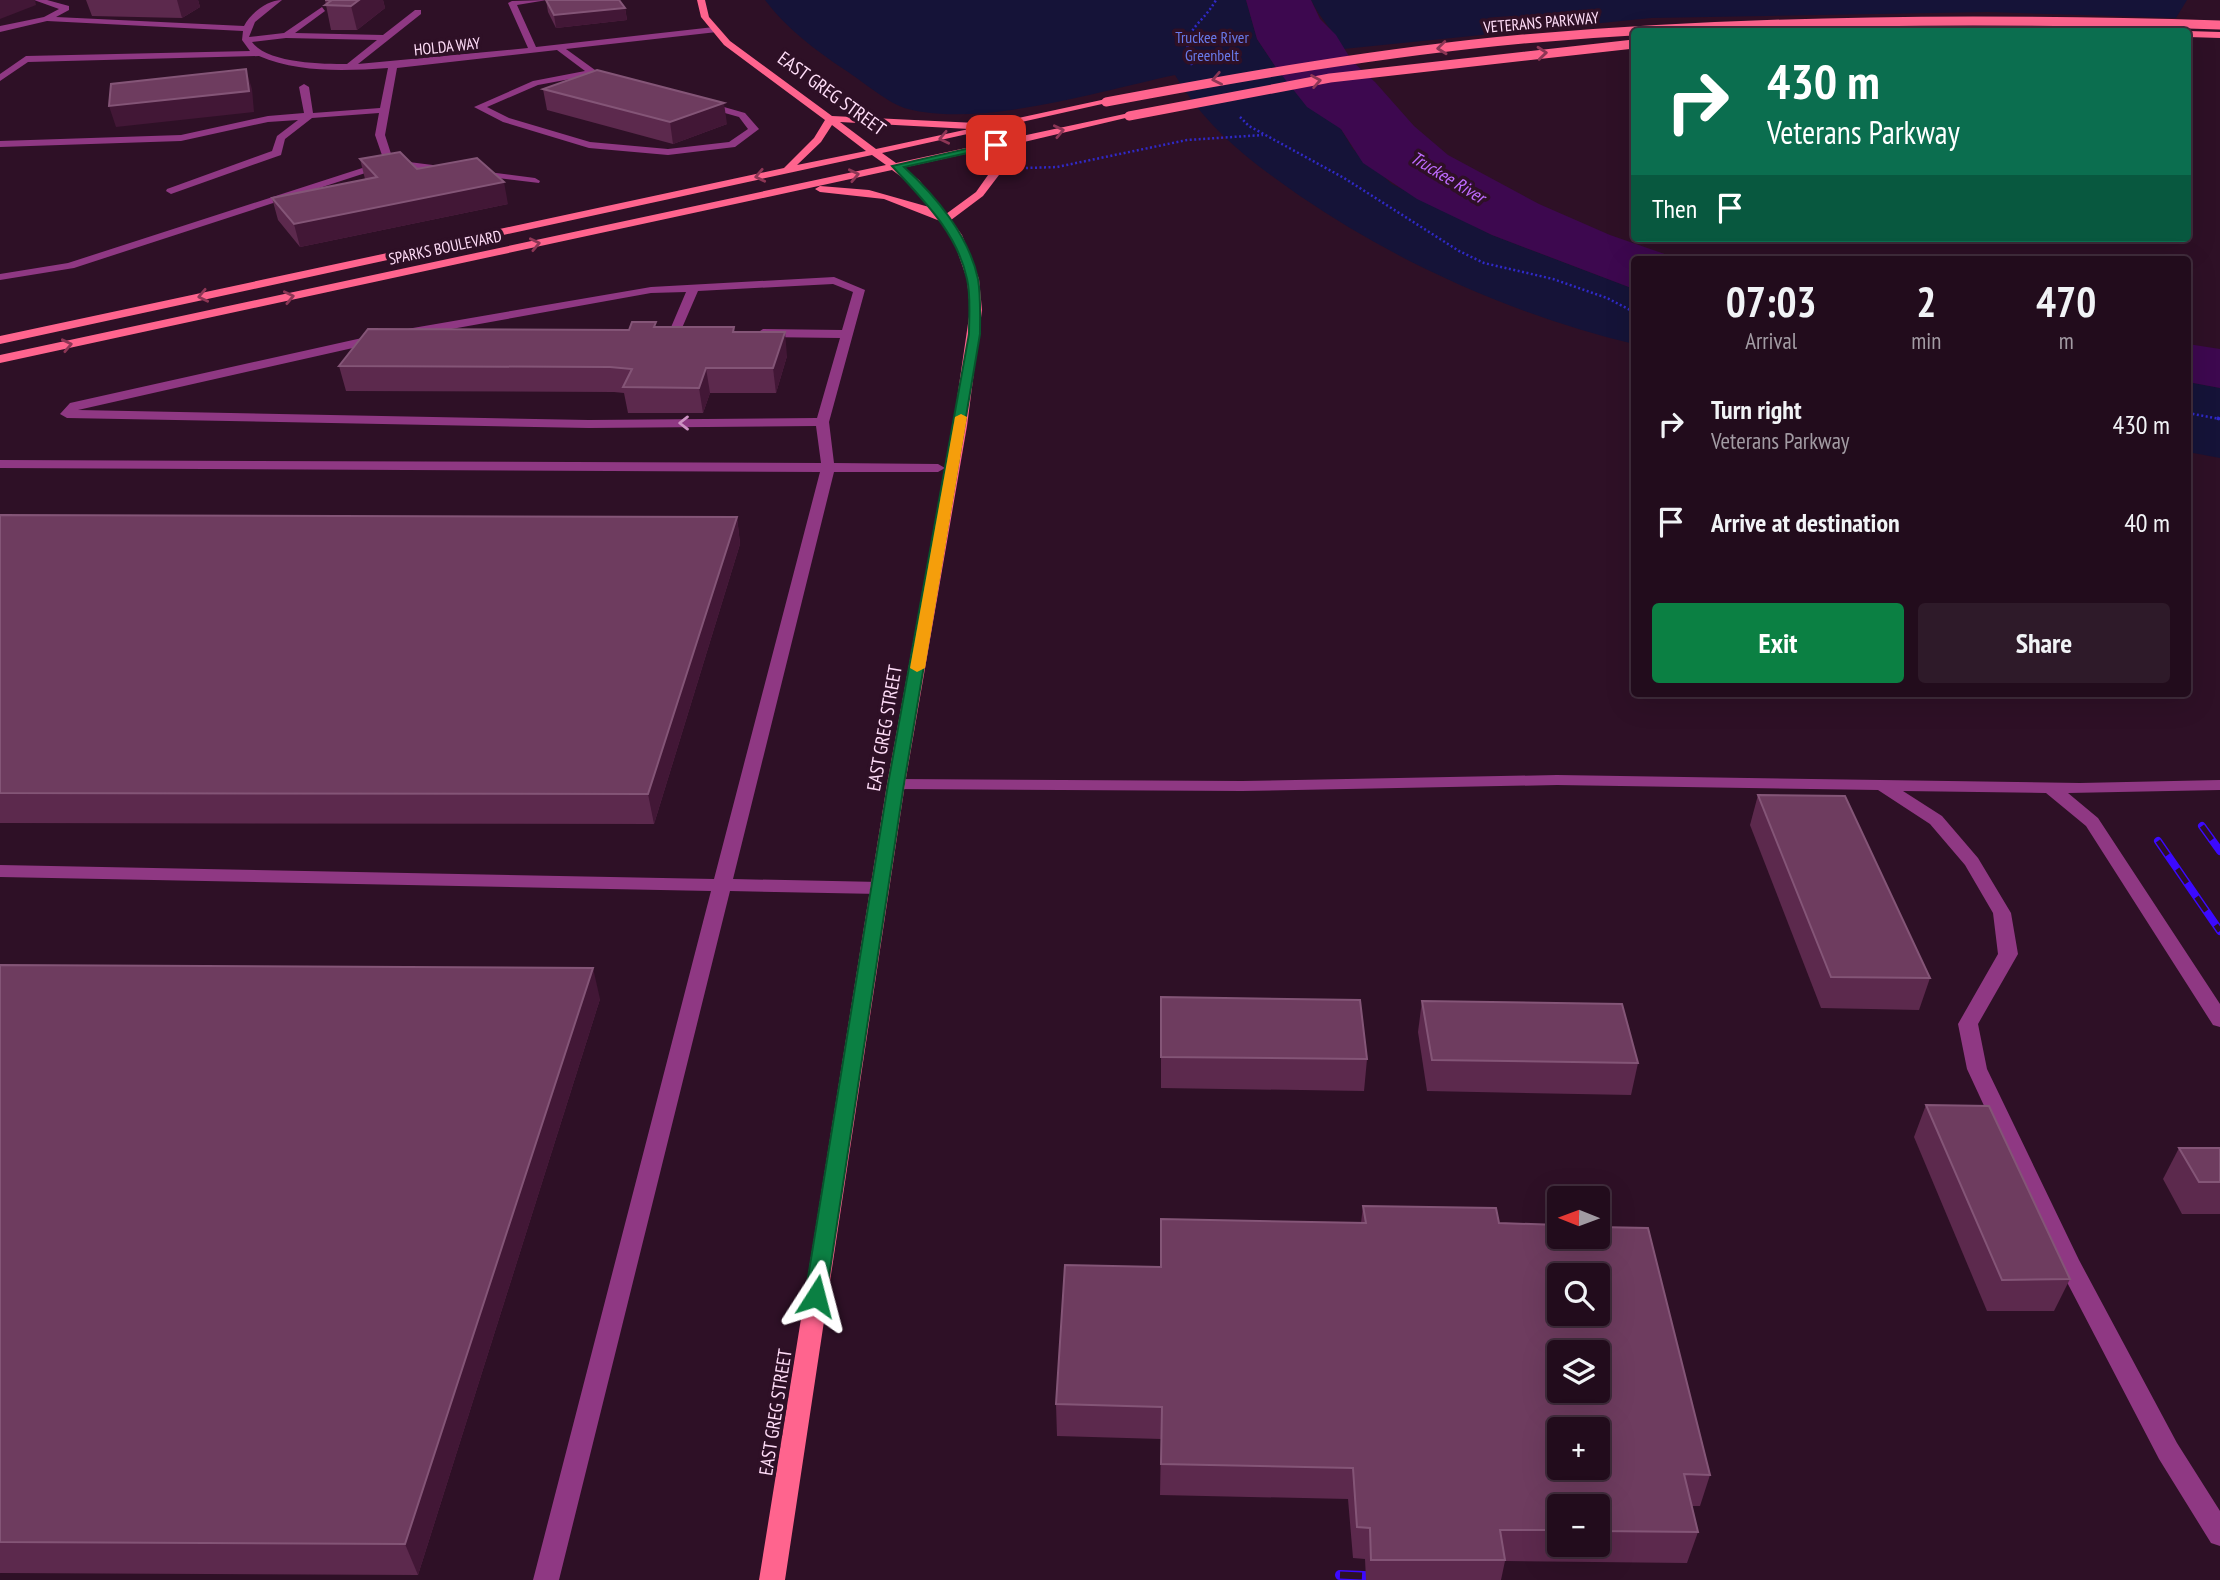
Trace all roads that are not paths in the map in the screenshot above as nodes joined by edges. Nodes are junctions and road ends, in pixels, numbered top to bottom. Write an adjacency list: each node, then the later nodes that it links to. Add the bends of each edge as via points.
1 (38, 0): 7 (street, via 66,8)
2 (278, 0): 11 (street)
3 (543, 0): 21 (street, via 512,3)
4 (701, 0): 12 (main road, EAST GREG STREET)
5 (322, 9): 15 (street)
6 (418, 12): 17 (street)
7 (47, 19): 10 (street); 11 (street)
8 (2220, 24): 9 (main road, VETERANS PARKWAY, one-way to 9, bridge, via 1948,19)
9 (1664, 28)
10 (0, 29)
11 (247, 29): 18 (street)
12 (714, 30): 20 (street, HOLDA WAY); 32 (main road, EAST GREG STREET)
13 (1631, 30): 33 (main road, VETERANS PARKWAY, one-way to 33, bridge, via 1233,76)
14 (2191, 34): 16 (main road)
15 (286, 35): 17 (street); 18 (street)
16 (2220, 35)
17 (386, 38): 24 (street)
18 (246, 40): 22 (street, HOLDA WAY)
19 (1631, 44): 34 (main road, VETERANS PARKWAY, one-way to 19, bridge, via 1331,78)
20 (558, 47): 21 (street, HOLDA WAY); 25 (street)
21 (533, 50): 23 (street, HOLDA WAY)
22 (260, 53): 24 (street, HOLDA WAY, via 301,64); 26 (street, via 26,59)
23 (393, 66): 24 (street, HOLDA WAY); 30 (street)
24 (349, 68)
25 (592, 72): 27 (street); 29 (street, via 537,83 479,107 589,145 668,152 732,145 754,130 742,115)
26 (0, 78)
27 (629, 83)
28 (304, 87): 31 (street)
29 (692, 100)
30 (385, 110): 31 (street); 37 (street, via 380,135)
31 (309, 116): 35 (street, via 268,119 181,138); 41 (street, via 279,138 277,153)
32 (831, 119): 33 (main road); 36 (main road, EAST GREG STREET); 39 (main road, via 796,164)
33 (995, 128): 36 (main road, VETERANS PARKWAY, one-way to 36)
34 (1021, 139): 38 (main road, VETERANS PARKWAY); 43 (main road, via 973,201)
35 (0, 144)
36 (876, 153): 38 (main road, EAST GREG STREET); 39 (main road, SPARKS BOULEVARD)
37 (389, 162): 40 (street); 44 (street, via 70,266)
38 (897, 166): 42 (main road, SPARKS BOULEVARD, one-way to 38); 43 (main road, EAST GREG STREET)
39 (783, 171): 49 (main road, SPARKS BOULEVARD, one-way to 49)
40 (535, 181)
41 (171, 191)
42 (775, 192): 43 (main road, via 838,189 876,193 918,204); 50 (main road, SPARKS BOULEVARD, one-way to 42)
43 (946, 219): 55 (main road, EAST GREG STREET, via 973,279 975,334)
44 (0, 277)
45 (693, 288): 46 (street, via 675,332); 48 (street, via 834,280 859,290); 51 (street, one-way to 45, via 589,424 67,414 75,406 356,342 651,290)
46 (702, 332)
47 (754, 333): 48 (street)
48 (847, 334): 51 (street)
49 (0, 340)
50 (0, 359)
51 (822, 422): 53 (street)
52 (0, 464): 53 (street)
53 (828, 467): 54 (street); 60 (street)
54 (939, 468)
55 (896, 784): 56 (street, via 1242,786 1557,780); 61 (main road, EAST GREG STREET)
56 (1882, 785): 58 (street); 63 (street, via 1936,821 1972,862 2002,913 2008,954 1968,1024 1978,1069 2069,1263 2168,1451)
57 (2220, 785): 58 (street)
58 (2050, 787): 62 (street, via 2091,822)
59 (0, 872): 60 (street)
60 (722, 886): 61 (street); 64 (street)
61 (880, 888): 65 (main road, EAST GREG STREET)
62 (2220, 1020)
63 (2220, 1534)
64 (546, 1580)
65 (772, 1580)

